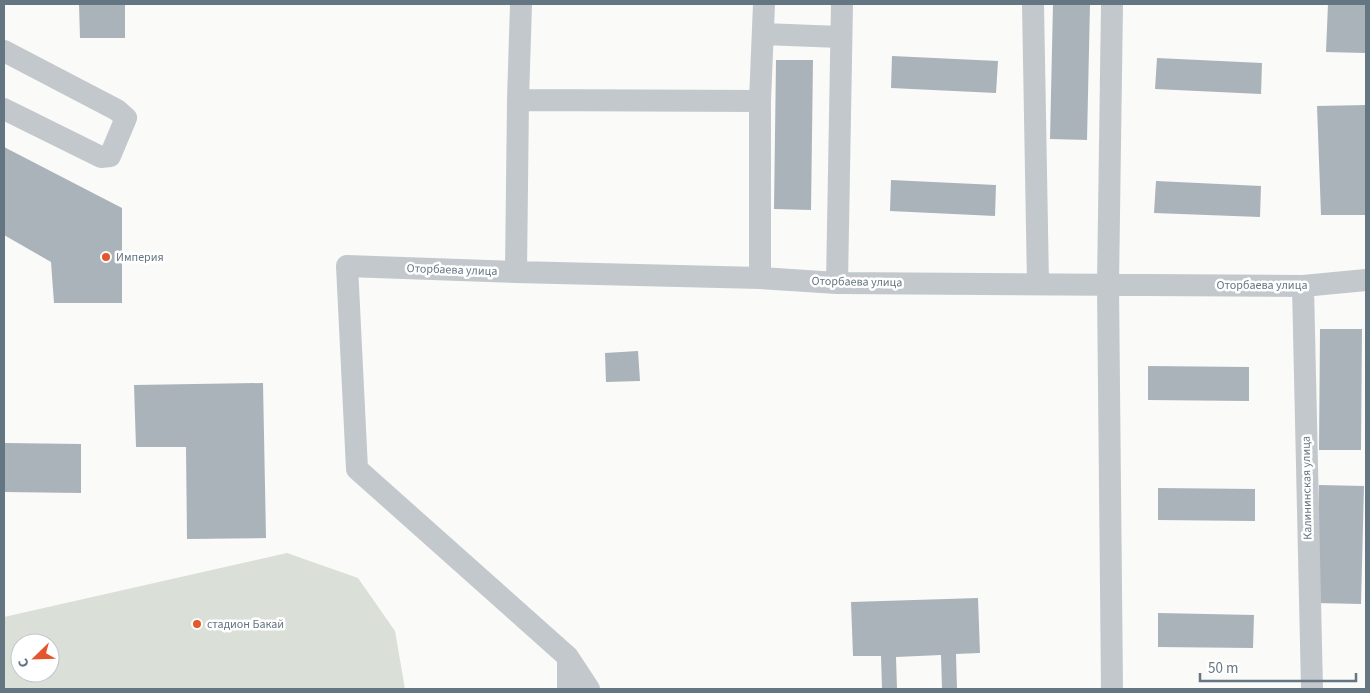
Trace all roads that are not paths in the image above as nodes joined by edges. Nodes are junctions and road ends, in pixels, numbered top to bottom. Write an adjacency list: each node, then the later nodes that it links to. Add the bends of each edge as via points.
1 (521, 4): 9 (street)
2 (764, 4): 6 (street)
3 (842, 4): 7 (street)
4 (1033, 4): 16 (street)
5 (1112, 4): 17 (street)
6 (763, 34): 7 (street); 10 (street)
7 (840, 37): 15 (street)
8 (4, 51): 11 (street, via 117,110 126,118 110,156 101,157)
9 (518, 100): 10 (street); 12 (street)
10 (760, 101): 13 (street)
11 (4, 109)
12 (516, 272): 13 (street, Оторбаева улица); 19 (street, Оторбаева улица, via 347,266 357,469)
13 (760, 278): 15 (street, Оторбаева улица)
14 (1366, 280): 18 (street, Оторбаева улица)
15 (837, 283): 16 (street, Оторбаева улица)
16 (1038, 284): 17 (street, Оторбаева улица)
17 (1108, 285): 18 (street, Оторбаева улица); 22 (street)
18 (1303, 286): 23 (street, Калининская улица)
19 (568, 656): 20 (street); 21 (street)
20 (568, 689)
21 (589, 689)
22 (1112, 689)
23 (1312, 689)

